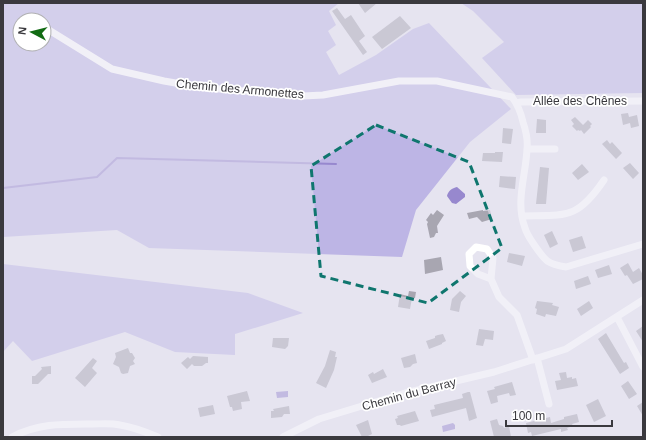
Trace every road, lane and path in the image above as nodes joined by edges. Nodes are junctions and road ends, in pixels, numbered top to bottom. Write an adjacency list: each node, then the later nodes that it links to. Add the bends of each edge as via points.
1 (52, 32): 3 (street, Chemin des Armonettes, via 112,69 187,85 303,96 399,81 437,81 512,97)
2 (643, 101): 3 (street, Allée des Chênes)
3 (516, 103): 4 (street, via 527,136)
4 (528, 149): 5 (street); 7 (street, via 522,189)
5 (555, 150)
6 (604, 180): 7 (street, via 593,197 578,210 560,215)
7 (522, 216): 8 (street, via 528,236 544,260 554,265 566,267)
8 (643, 244)
9 (491, 279): 9 (street, via 493,258 487,249 476,247 469,254 470,266 478,274); 12 (street, via 499,297 518,315)
10 (643, 300): 11 (street, Chemin du Barray)
11 (617, 317): 12 (street, Chemin du Barray, via 566,349); 13 (street)
12 (535, 359): 14 (street); 17 (street, Chemin du Barray, via 494,372 405,393 319,419)
13 (643, 367)
14 (549, 404)
15 (12, 437): 16 (street, via 38,426 118,424)
16 (158, 437)
17 (283, 437)

